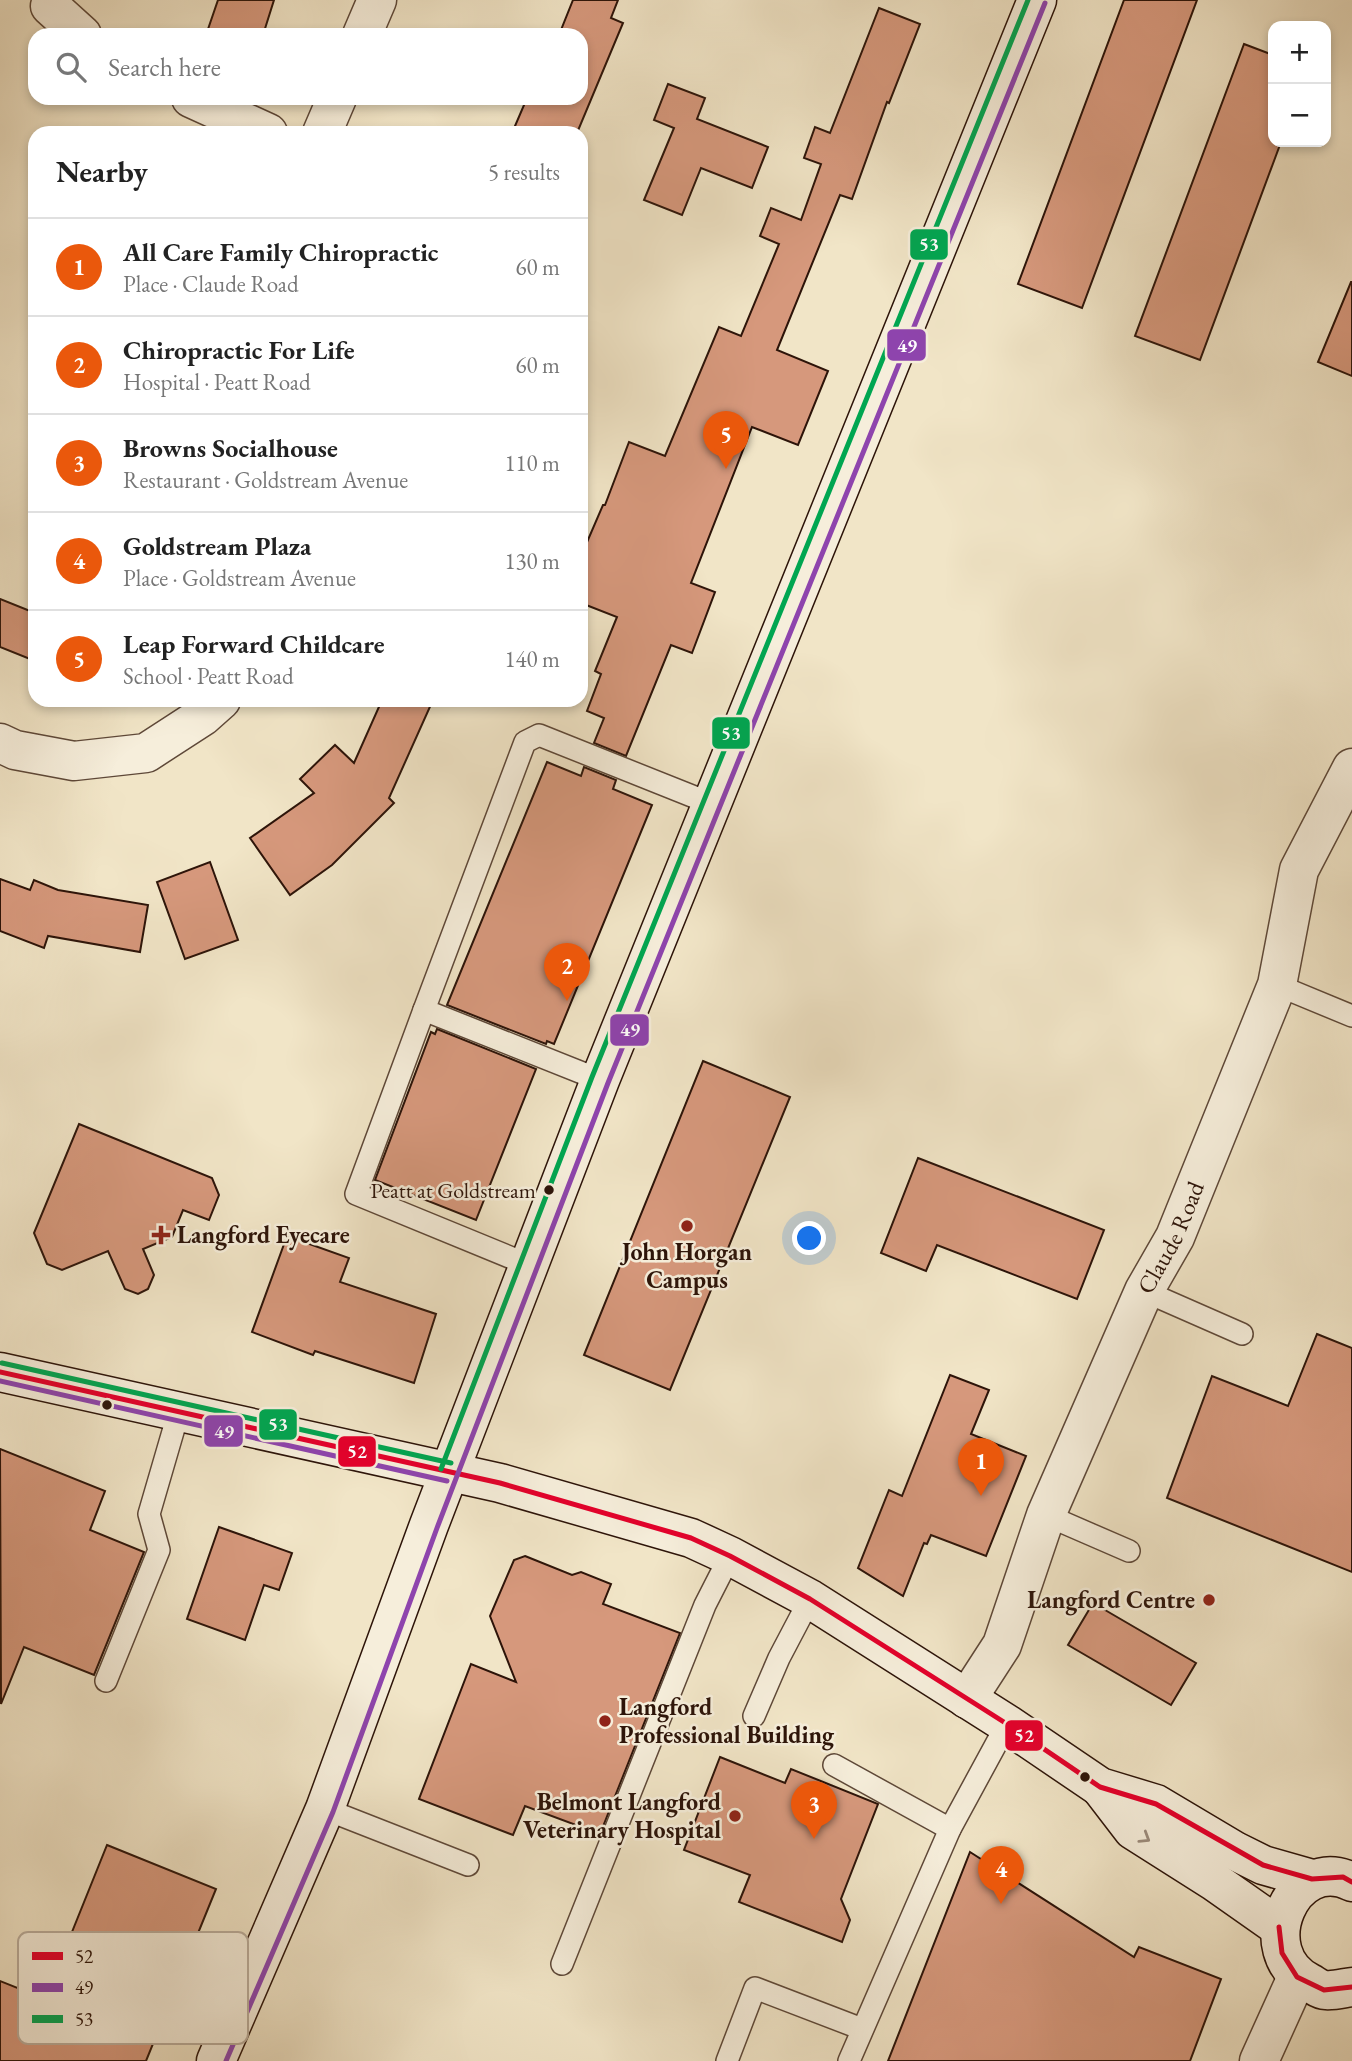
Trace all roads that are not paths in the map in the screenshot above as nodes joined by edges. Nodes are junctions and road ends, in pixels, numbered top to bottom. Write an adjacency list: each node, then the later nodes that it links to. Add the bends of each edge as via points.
1 (377, 0): 5 (street)
2 (1037, 0): 13 (street)
3 (50, 6): 4 (street)
4 (74, 28)
5 (365, 28)
6 (206, 105): 8 (street)
7 (334, 105): 9 (street)
8 (253, 126)
9 (325, 126)
10 (213, 707): 11 (street, via 146,753 74,761)
11 (0, 743)
12 (1352, 768): 14 (street, Claude Road, via 1299,870)
13 (712, 804): 15 (lane, via 539,735 525,742); 17 (street)
14 (1277, 985): 16 (lane); 19 (street, Claude Road, via 1175,1237)
15 (424, 1010): 17 (lane); 18 (lane, via 356,1194)
16 (1352, 1016)
17 (600, 1080): 18 (street)
18 (529, 1265): 23 (street)
19 (1144, 1290): 20 (lane); 24 (street, Claude Road)
20 (1242, 1334)
21 (0, 1372): 22 (street)
22 (179, 1411): 23 (street); 28 (lane, via 149,1514 159,1550)
23 (449, 1472): 26 (street, via 691,1538); 34 (street)
24 (1046, 1515): 25 (lane); 29 (street, Claude Road, via 1002,1646)
25 (1129, 1551)
26 (730, 1556): 27 (street); 39 (lane, via 705,1605)
27 (810, 1599): 29 (street); 30 (lane)
28 (106, 1681)
29 (967, 1699): 31 (street)
30 (754, 1716)
31 (1006, 1724): 33 (street); 35 (lane)
32 (834, 1765): 35 (lane)
33 (1100, 1787): 37 (street, via 1156,1804 1263,1865); 38 (street, one-way to 38, via 1133,1830)
34 (325, 1809): 36 (lane); 41 (street)
35 (950, 1829): 42 (lane)
36 (468, 1865)
37 (1340, 1876): 38 (street, via 1290,1899)
38 (1279, 1927): 40 (street, via 1282,1953)
39 (562, 1964)
40 (1324, 1985): 44 (street)
41 (248, 1987)
42 (862, 2029): 46 (lane, via 755,1988); 47 (lane)
43 (223, 2044): 45 (street)
44 (1263, 2053)
45 (216, 2061)
46 (727, 2061)
47 (849, 2061)

